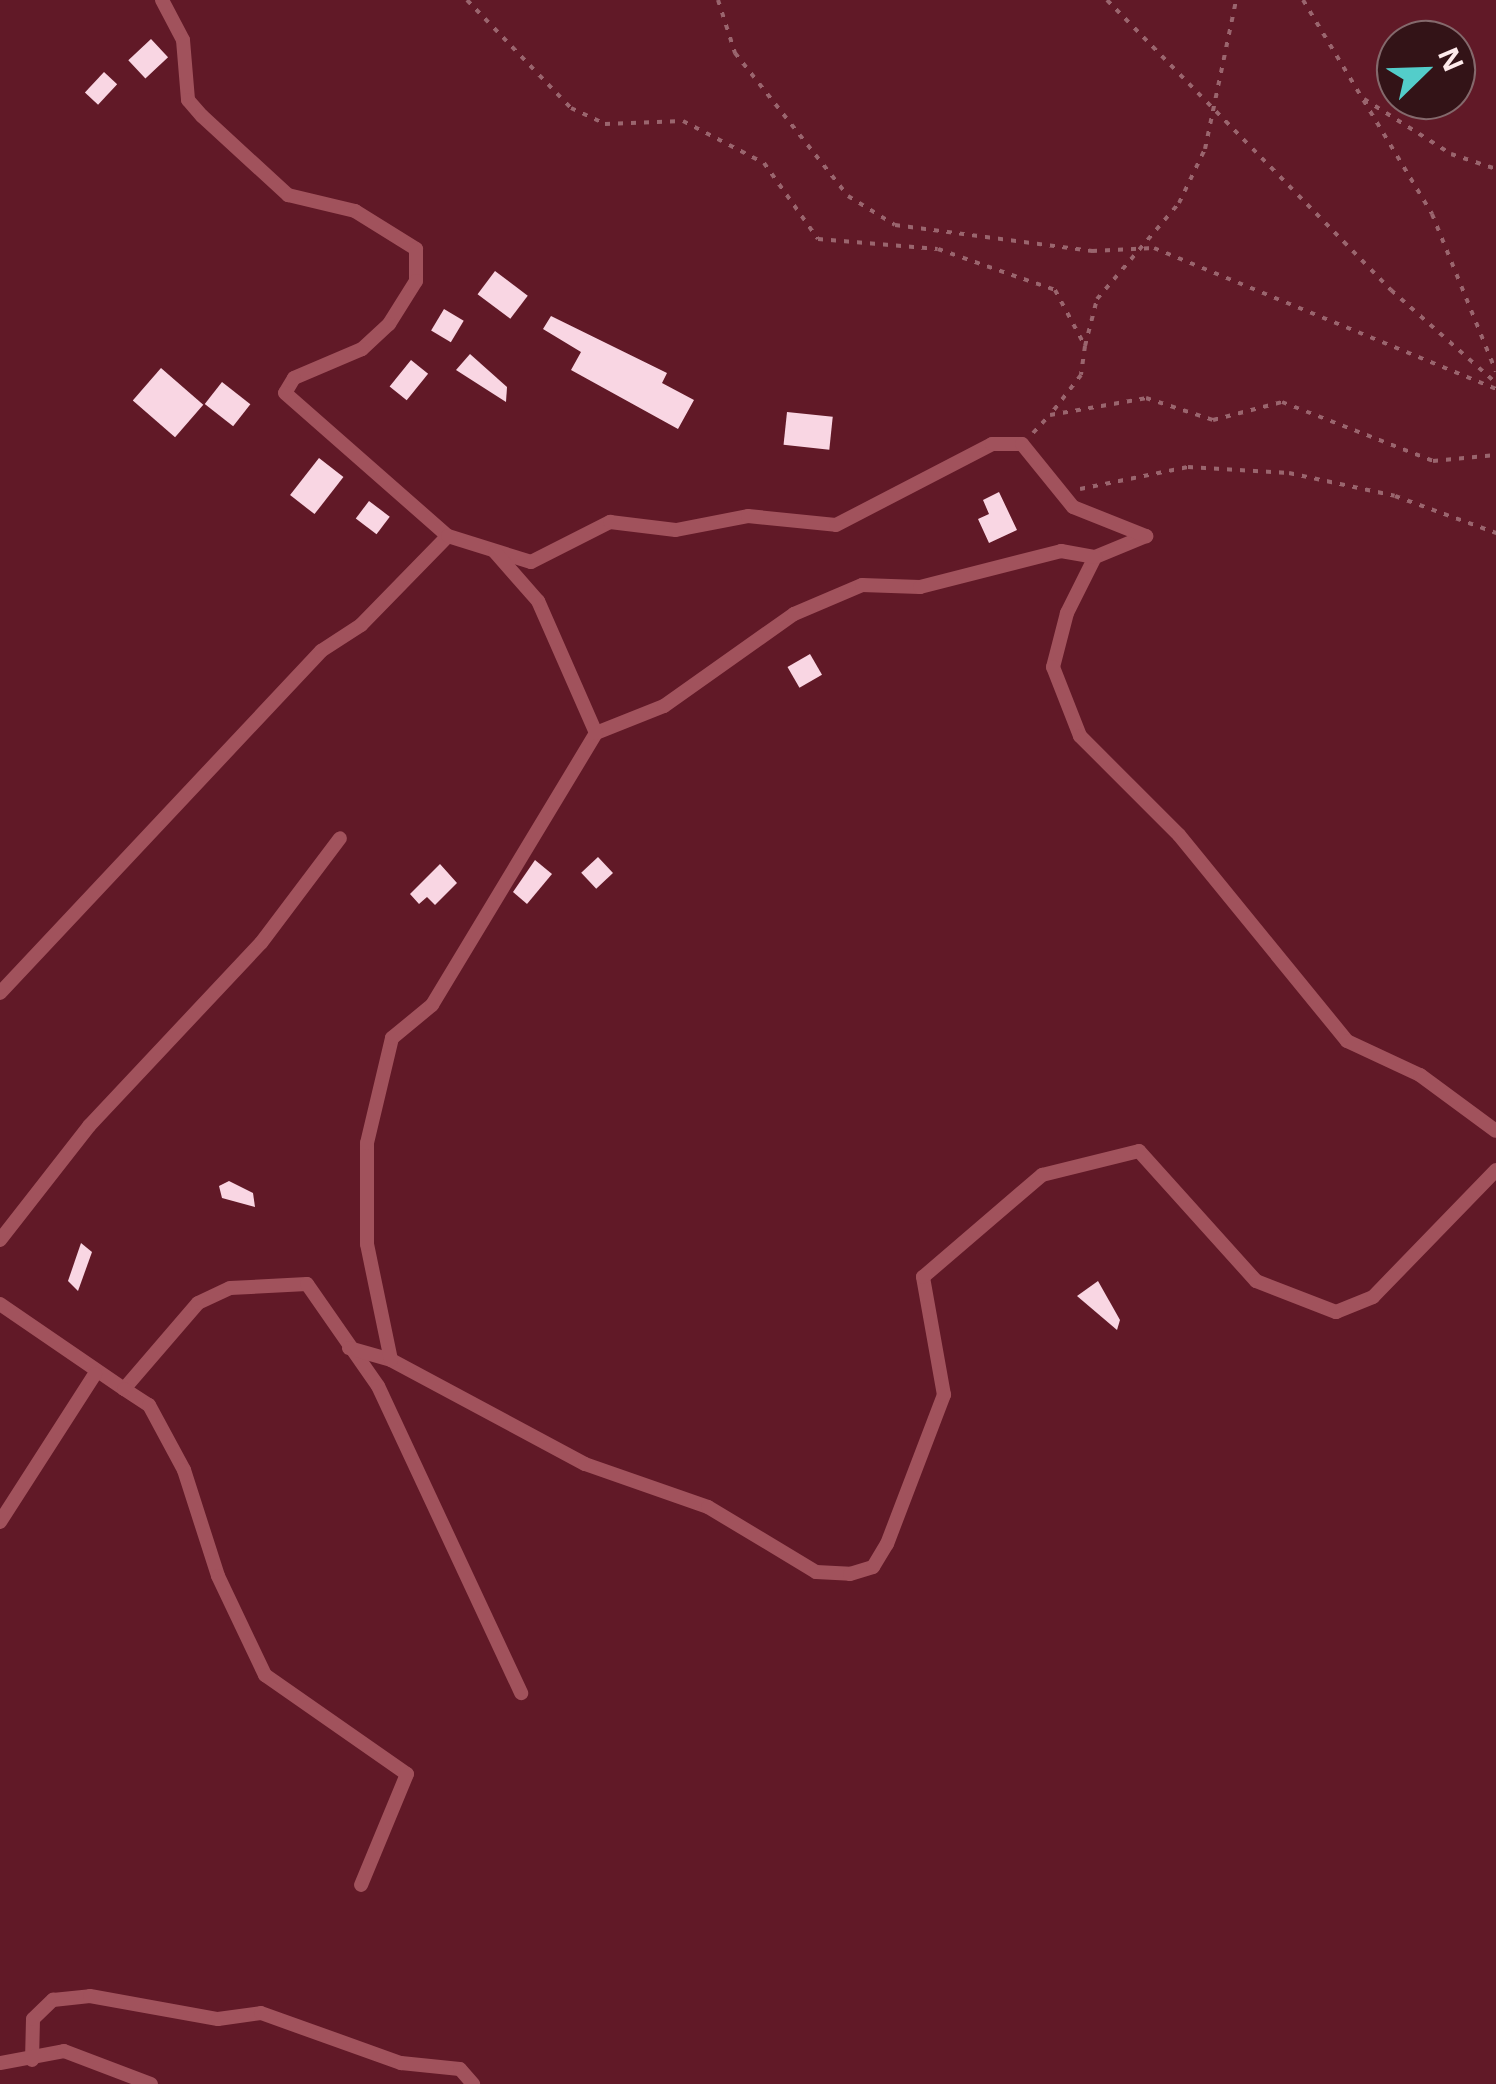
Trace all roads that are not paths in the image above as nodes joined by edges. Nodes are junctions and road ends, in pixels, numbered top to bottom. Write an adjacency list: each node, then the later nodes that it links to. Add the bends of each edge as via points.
1 (162, 0): 2 (street, via 182,40 188,100 202,116 288,195 355,210 416,250 416,281 389,324 362,348 294,378 285,393)
2 (448, 536): 3 (street); 7 (street, via 361,625 321,651)
3 (491, 548): 4 (street, via 531,562 628,520 676,530 748,516 836,524 992,444 1022,444 1062,495 1146,536); 5 (street, via 538,601)
4 (1095, 557): 5 (street, via 1061,551 920,587 862,585 778,624 664,706); 8 (street, via 1054,668 1080,736 1179,834 1346,1041 1420,1075)
5 (596, 733): 13 (street, via 432,1005 392,1038 367,1143 366,1227)
6 (340, 838): 10 (street, via 261,943 89,1126)
7 (0, 994)
8 (1496, 1131)
9 (1496, 1170): 13 (street, via 1374,1297 1336,1312 1256,1280 1138,1151 1042,1175 923,1276 944,1395 887,1544 873,1567 850,1574 816,1572 708,1507 586,1464)
10 (0, 1240)
11 (0, 1304): 14 (street)
12 (349, 1348): 13 (street); 15 (street, via 307,1284 230,1288 198,1302); 17 (street, via 390,1410)
13 (391, 1360)
14 (94, 1374): 15 (street); 16 (street)
15 (124, 1390): 18 (street, via 149,1405 184,1470 218,1576 265,1675 407,1774)
16 (0, 1522)
17 (521, 1693)
18 (361, 1886)
19 (32, 2060): 20 (street); 21 (street, via 64,2051); 22 (street, via 33,2020 53,2000 90,1996 218,2019 261,2013 401,2062 460,2069)
20 (0, 2063)
21 (151, 2084)
22 (473, 2084)

